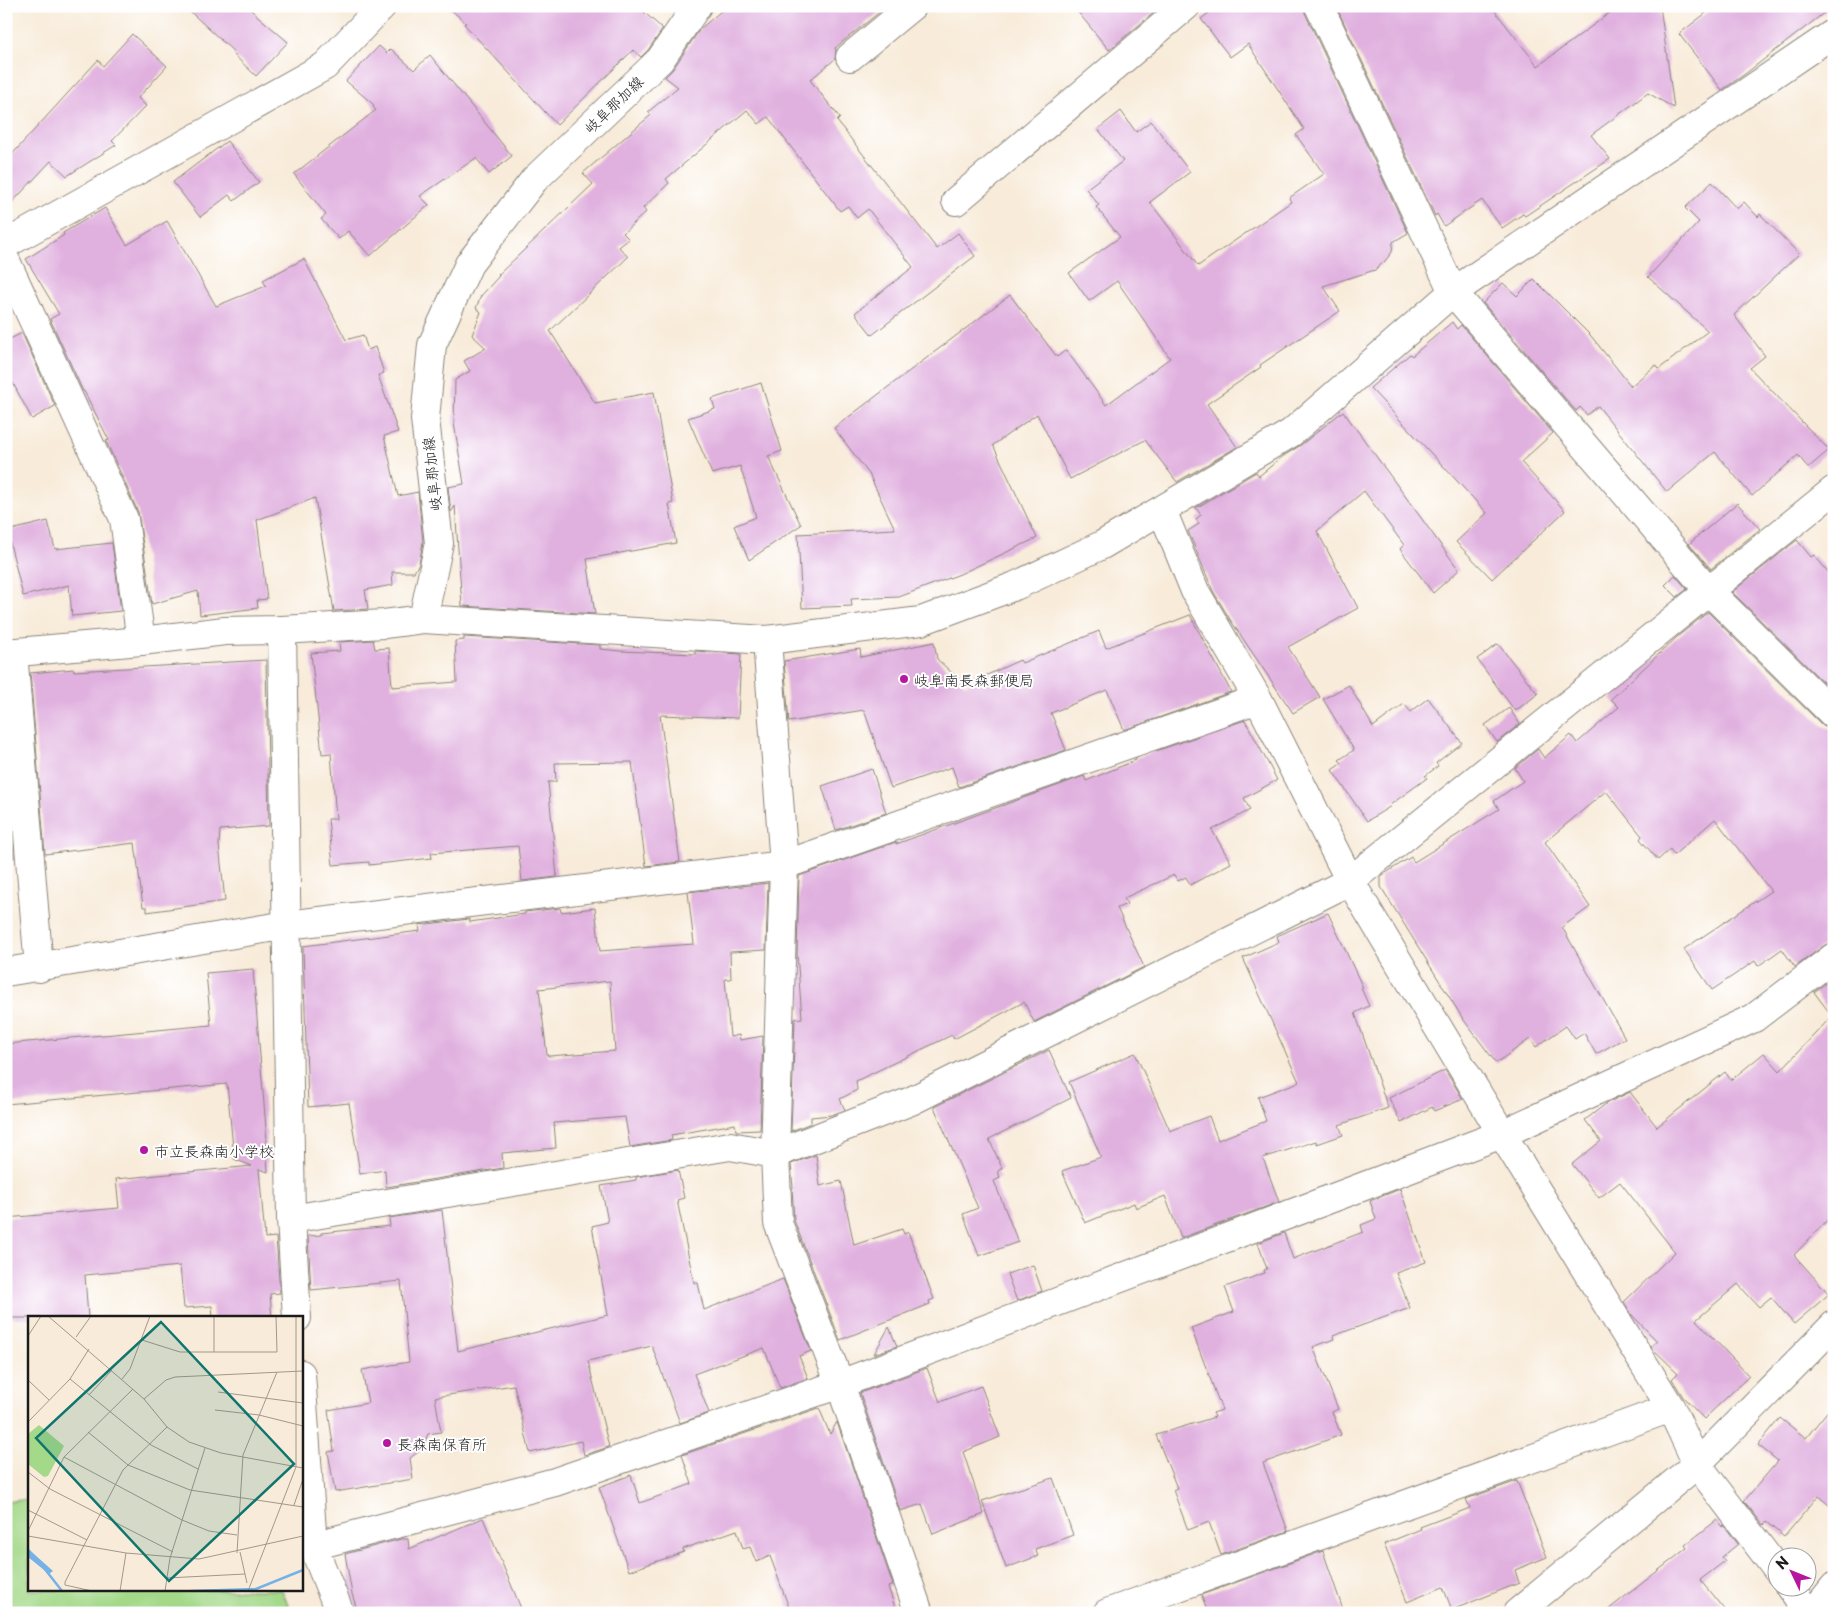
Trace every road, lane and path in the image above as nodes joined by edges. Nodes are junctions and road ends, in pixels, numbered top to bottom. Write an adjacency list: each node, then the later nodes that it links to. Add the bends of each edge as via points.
1 (382, 6): 9 (street, via 325,66)
2 (697, 6): 15 (street, 岐阜那加線, via 660,60 534,180 469,264 432,344 425,419 439,543)
3 (912, 6): 7 (street)
4 (1186, 6): 8 (street)
5 (1320, 6): 11 (street)
6 (1834, 34): 11 (street)
7 (850, 57)
8 (956, 201)
9 (6, 244)
10 (6, 261): 18 (street, via 124,519)
11 (1453, 292): 13 (street, via 1291,433); 14 (street)
12 (1834, 490): 14 (street)
13 (1162, 510): 17 (street, via 1102,545 1015,586 921,622); 20 (street, via 1195,591)
14 (1709, 591): 21 (street); 23 (street)
15 (423, 619): 16 (street); 17 (street)
16 (282, 630): 18 (street, via 224,631); 24 (street)
17 (766, 640): 22 (street)
18 (141, 641): 19 (street)
19 (10, 653): 26 (street)
20 (1258, 699): 22 (street); 23 (street)
21 (1834, 716)
22 (784, 865): 24 (street); 29 (street)
23 (1350, 881): 28 (street); 29 (street, via 911,1100)
24 (287, 925): 26 (street); 30 (street)
25 (1834, 957): 28 (street, via 1754,1018)
26 (39, 968): 27 (street)
27 (6, 972)
28 (1502, 1134): 33 (street); 35 (street)
29 (775, 1154): 30 (street, via 730,1146); 33 (street, via 778,1223)
30 (291, 1219): 31 (street)
31 (297, 1316)
32 (1834, 1325): 36 (street)
33 (840, 1384): 37 (street, via 555,1482); 42 (street)
34 (302, 1388): 37 (street)
35 (1670, 1408): 36 (street); 43 (street)
36 (1697, 1464): 38 (street); 44 (street)
37 (313, 1546): 41 (street)
38 (1768, 1559)
39 (1834, 1588): 46 (street)
40 (1796, 1596): 45 (street)
41 (340, 1613)
42 (919, 1613)
43 (1108, 1613)
44 (1517, 1613)
45 (1808, 1613)
46 (1813, 1613)

